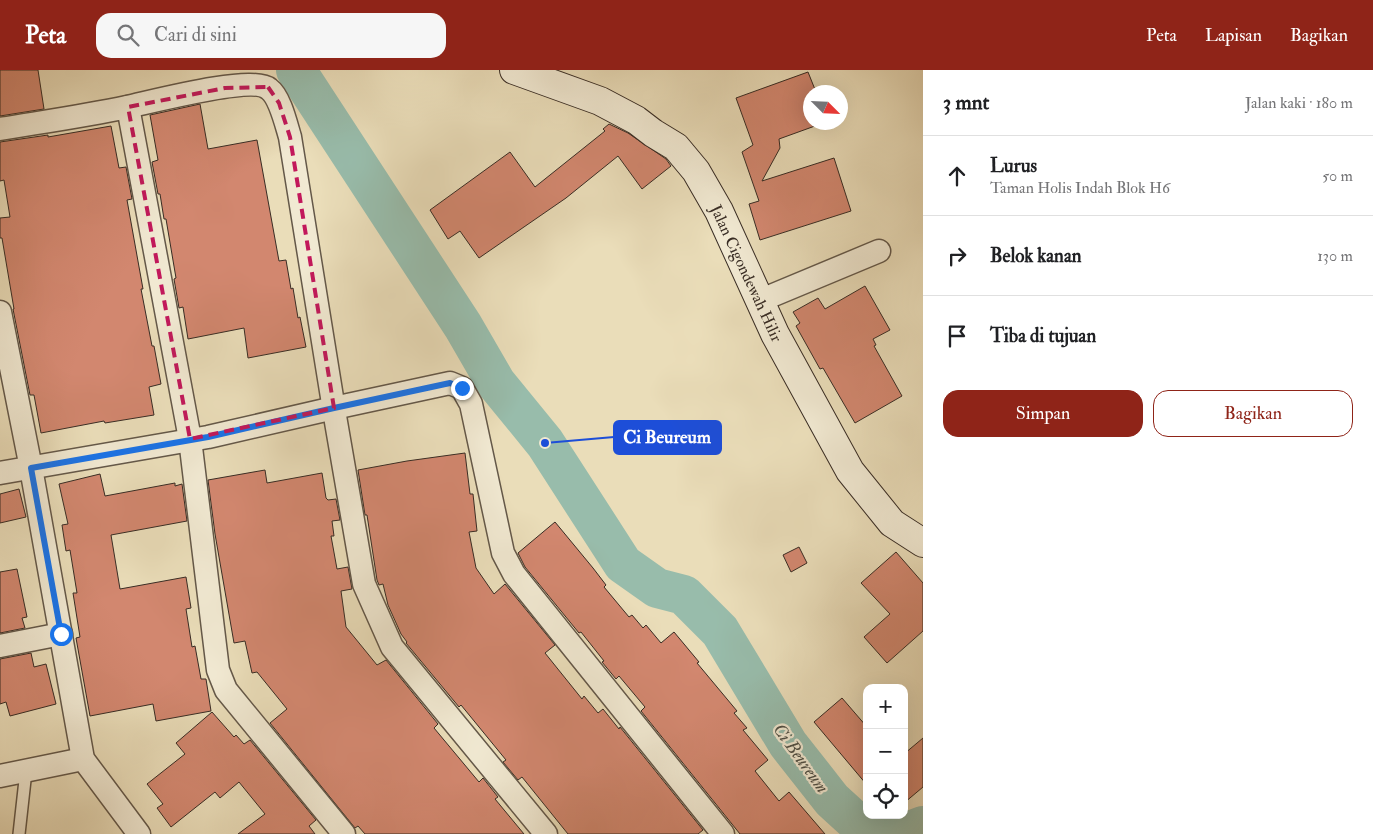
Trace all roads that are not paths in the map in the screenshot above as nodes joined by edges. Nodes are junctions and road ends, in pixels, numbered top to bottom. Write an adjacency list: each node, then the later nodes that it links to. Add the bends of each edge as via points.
1 (514, 70): 5 (street, Jalan Cigondewah Hilir, via 600,101 676,147 696,171 719,211)
2 (128, 107): 3 (street); 7 (street, via 193,92 254,85 268,87 274,94 290,137); 8 (street)
3 (0, 129)
4 (879, 251): 5 (street)
5 (759, 301): 11 (street, Jalan Cigondewah Hilir, via 850,471 892,523)
6 (0, 312): 9 (street)
7 (334, 408): 8 (street); 20 (street, via 364,584 392,647); 21 (street, via 450,383 462,388 471,404 503,553 514,574)
8 (190, 439): 9 (street); 19 (street, via 218,670 226,690)
9 (31, 468): 10 (street); 12 (street)
10 (0, 473)
11 (923, 543)
12 (61, 634): 13 (street); 14 (street)
13 (0, 646)
14 (83, 759): 15 (street); 18 (street)
15 (26, 770): 16 (street); 17 (lane)
16 (0, 776)
17 (19, 834)
18 (139, 834)
19 (344, 834)
20 (546, 834)
21 (723, 834)

